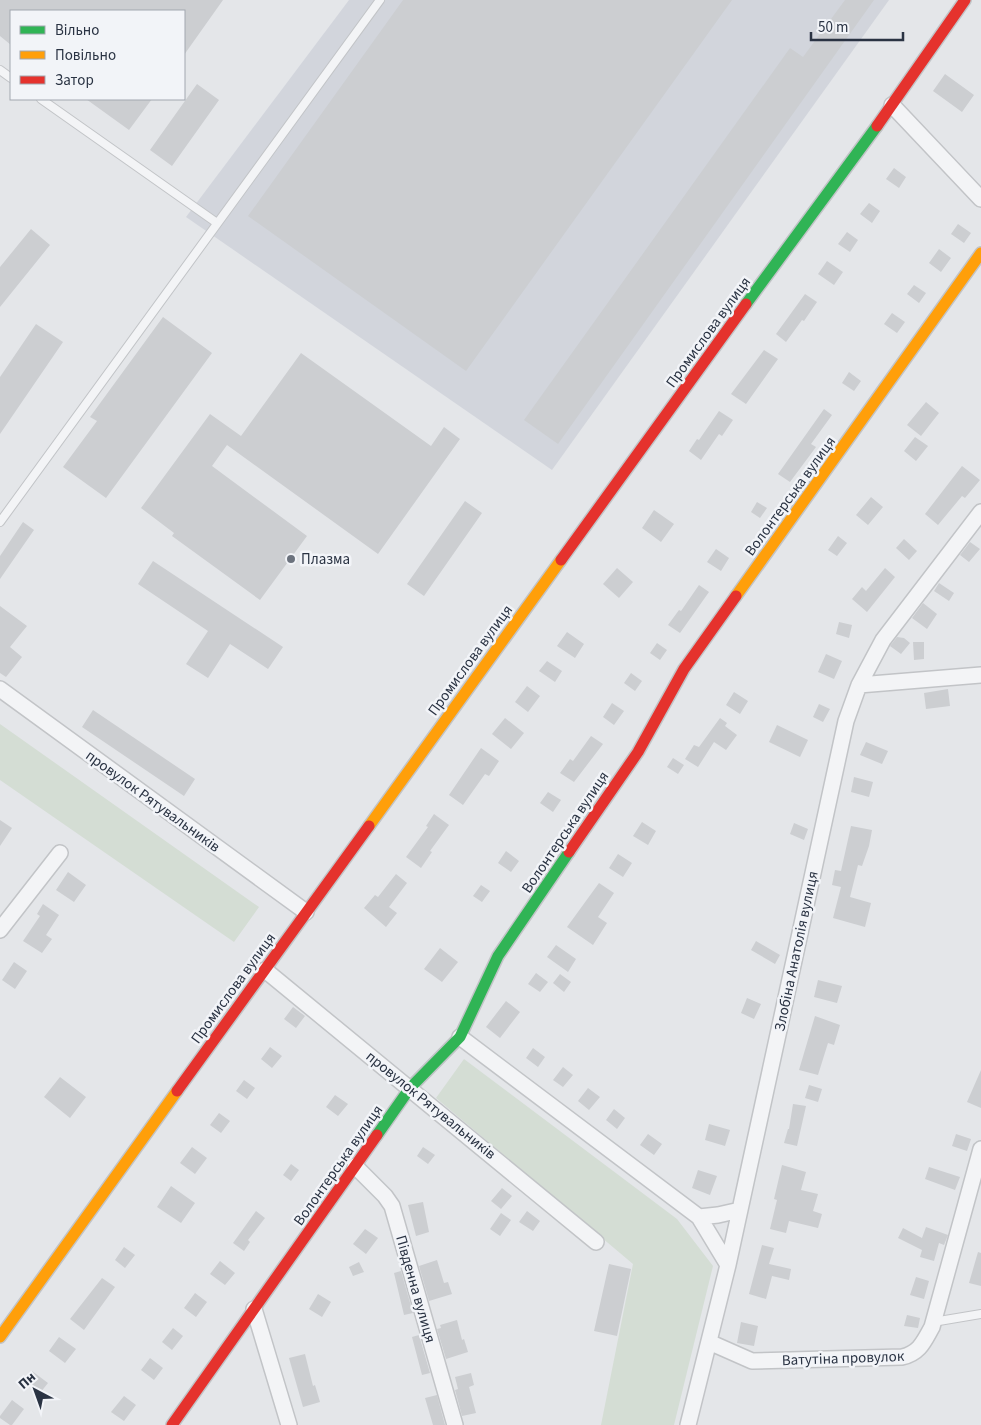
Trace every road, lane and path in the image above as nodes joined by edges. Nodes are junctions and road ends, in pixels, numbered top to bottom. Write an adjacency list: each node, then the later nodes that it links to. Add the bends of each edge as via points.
1 (380, 0): 6 (lane)
2 (965, 0): 4 (street, Промислова вулиця)
3 (42, 100): 6 (lane)
4 (892, 105): 5 (street); 14 (street, Промислова вулиця)
5 (981, 199)
6 (217, 223): 9 (lane)
7 (981, 253): 17 (street, Волонтерська вулиця, via 684,669 638,752 498,956)
8 (981, 512): 11 (street, Злобіна Анатолія вулиця, via 883,640)
9 (0, 522)
10 (981, 675): 11 (street)
11 (859, 685): 21 (street, Злобіна Анатолія вулиця, via 846,721)
12 (0, 689): 14 (street, провулок Рятувальників)
13 (60, 853): 15 (street)
14 (306, 912): 16 (street, Промислова вулиця)
15 (0, 930)
16 (265, 970): 18 (street, провулок Рятувальників); 28 (street, Промислова вулиця)
17 (460, 1036): 18 (street, Волонтерська вулиця); 22 (street)
18 (410, 1088): 20 (street, Волонтерська вулиця); 23 (street, провулок Рятувальників)
19 (981, 1149): 27 (street, Ватутіна провулок)
20 (355, 1166): 25 (street, Волонтерська вулиця); 32 (street, Південна вулиця, via 392,1206)
21 (740, 1210): 22 (street); 24 (street, Злобіна Анатолія вулиця)
22 (699, 1217): 24 (street)
23 (596, 1242)
24 (728, 1265): 29 (street, Злобіна Анатолія вулиця)
25 (254, 1309): 30 (street, Волонтерська вулиця); 31 (street)
26 (981, 1314): 27 (lane)
27 (933, 1322): 29 (street, Ватутіна провулок, via 921,1348 912,1355 902,1356 752,1361)
28 (0, 1337)
29 (709, 1342): 33 (street, Злобіна Анатолія вулиця)
30 (172, 1425)
31 (289, 1425)
32 (455, 1425)
33 (688, 1425)

